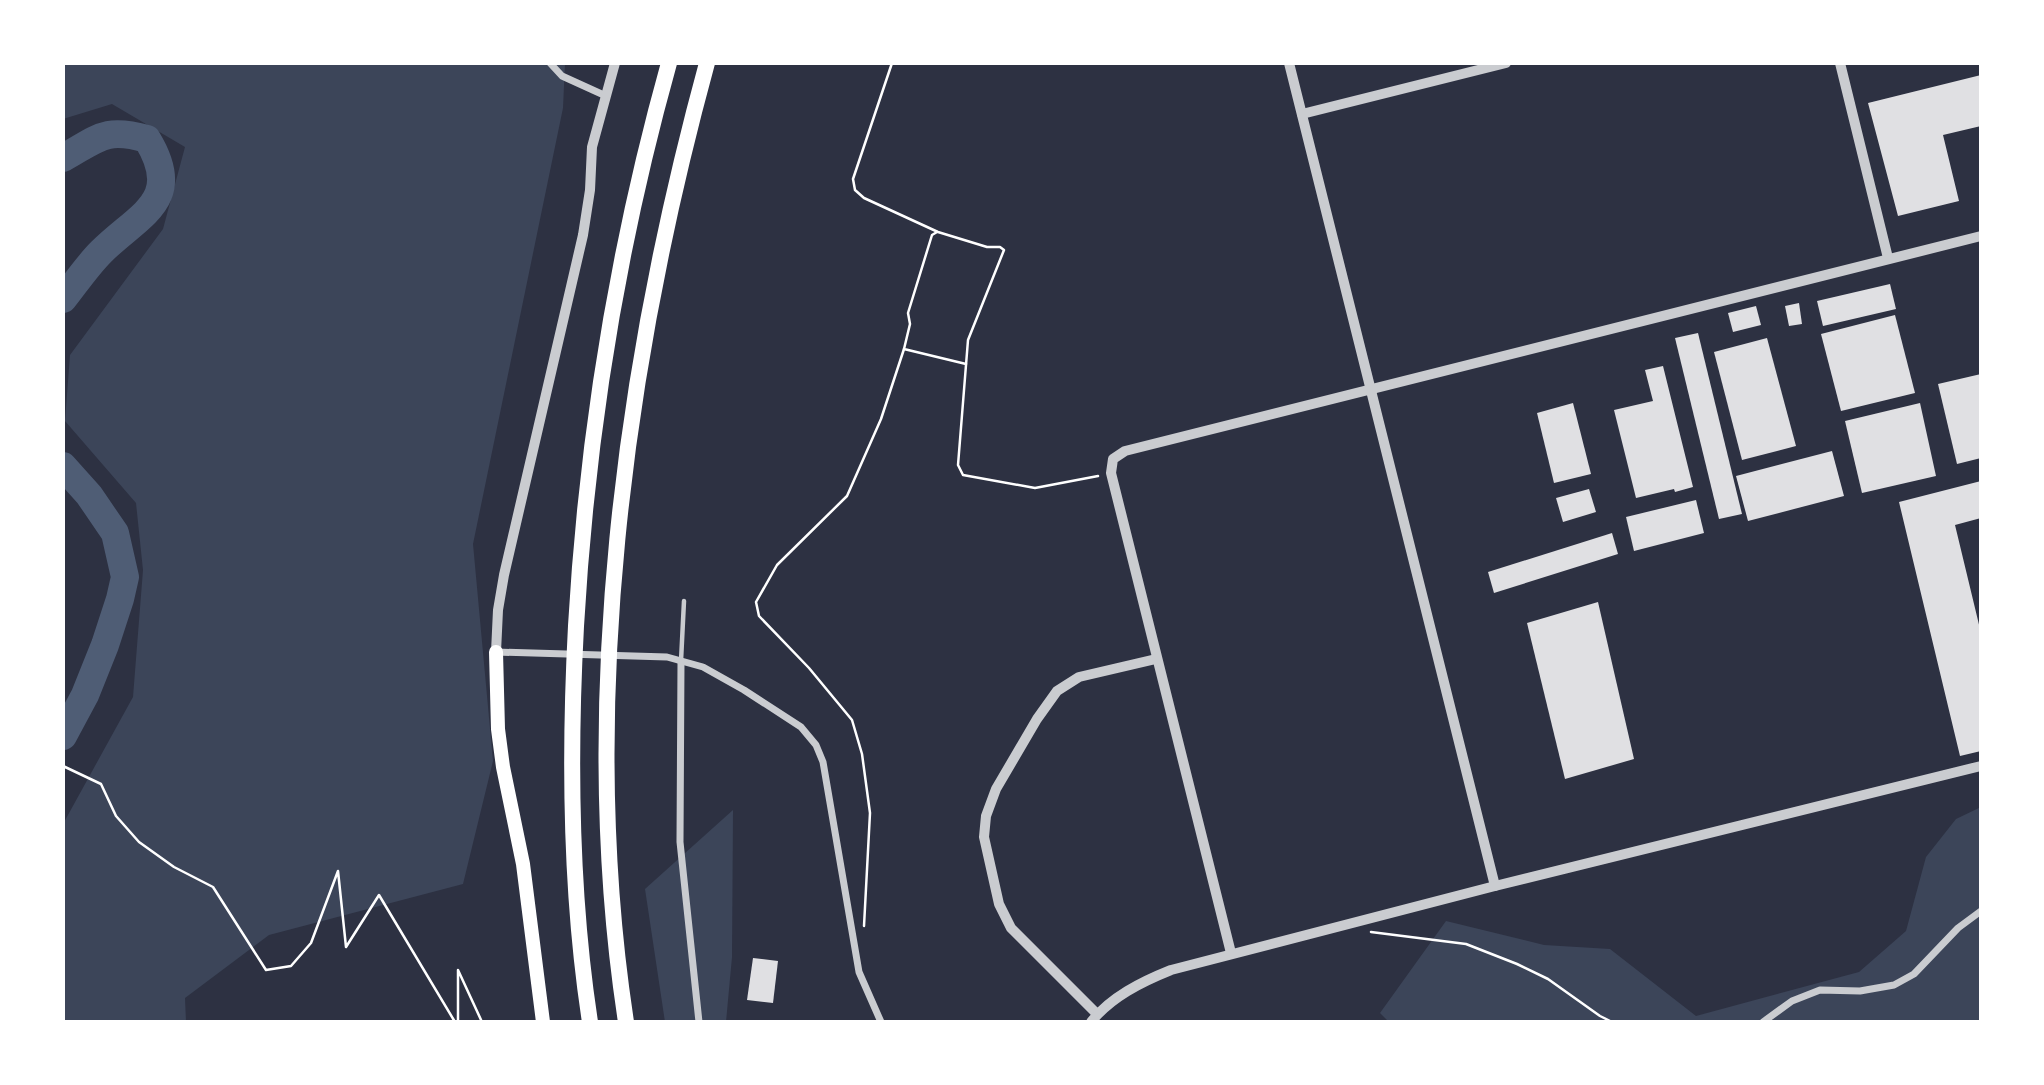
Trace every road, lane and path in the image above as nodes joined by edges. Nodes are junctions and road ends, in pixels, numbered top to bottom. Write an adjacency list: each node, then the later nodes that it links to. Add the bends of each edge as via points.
1 (550, 63): 9 (street, via 562,76)
2 (615, 63): 9 (street)
3 (668, 63): 33 (highway, via 611,310 584,512 572,756 576,874)
4 (707, 63): 34 (highway, via 650,309 615,576 608,754 615,922)
5 (892, 63): 11 (path, via 853,179 855,190)
6 (1289, 63): 10 (street)
7 (1506, 63): 10 (street)
8 (1840, 63): 13 (street)
9 (606, 96): 19 (street, via 592,147 583,235 504,575)
10 (1302, 114): 16 (street)
11 (938, 232): 14 (path, via 932,235 908,313); 15 (path, via 1004,250 968,340)
12 (1981, 236): 13 (street)
13 (1888, 258): 16 (street)
14 (904, 349): 15 (path); 27 (path, via 881,419 846,496 777,565 756,602 759,616 852,720 862,754 870,851 865,924)
15 (966, 364): 17 (path, via 958,465 963,475 1035,488)
16 (1373, 389): 17 (street, via 1125,451 1113,459); 24 (street)
17 (1111, 473): 20 (street)
18 (684, 601): 21 (lane)
19 (496, 652): 21 (street, via 667,657); 32 (main road, via 498,729 523,864)
20 (1156, 659): 28 (street); 29 (street, via 1079,677 1057,691 996,789 986,816 984,837 999,904 1012,928)
21 (681, 662): 27 (street, via 703,667 788,717 816,745 823,762); 35 (street, via 680,842)
22 (63, 766): 30 (path, via 101,784 116,817 139,842 213,887 266,970 291,966 311,943 338,871 346,947 379,895)
23 (1981, 766): 24 (street)
24 (1495, 886): 28 (street)
25 (1981, 911): 38 (street, via 1914,974 1894,985 1860,991 1820,990 1792,1001)
26 (1363, 931): 37 (path, via 1466,944 1548,979)
27 (853, 944): 36 (street, via 859,972)
28 (1230, 953): 29 (street, via 1152,977)
29 (1094, 1018)
30 (456, 1022): 31 (path, via 458,970)
31 (482, 1022)
32 (543, 1022)
33 (590, 1022)
34 (626, 1022)
35 (699, 1022)
36 (881, 1022)
37 (1612, 1022)
38 (1763, 1022)

